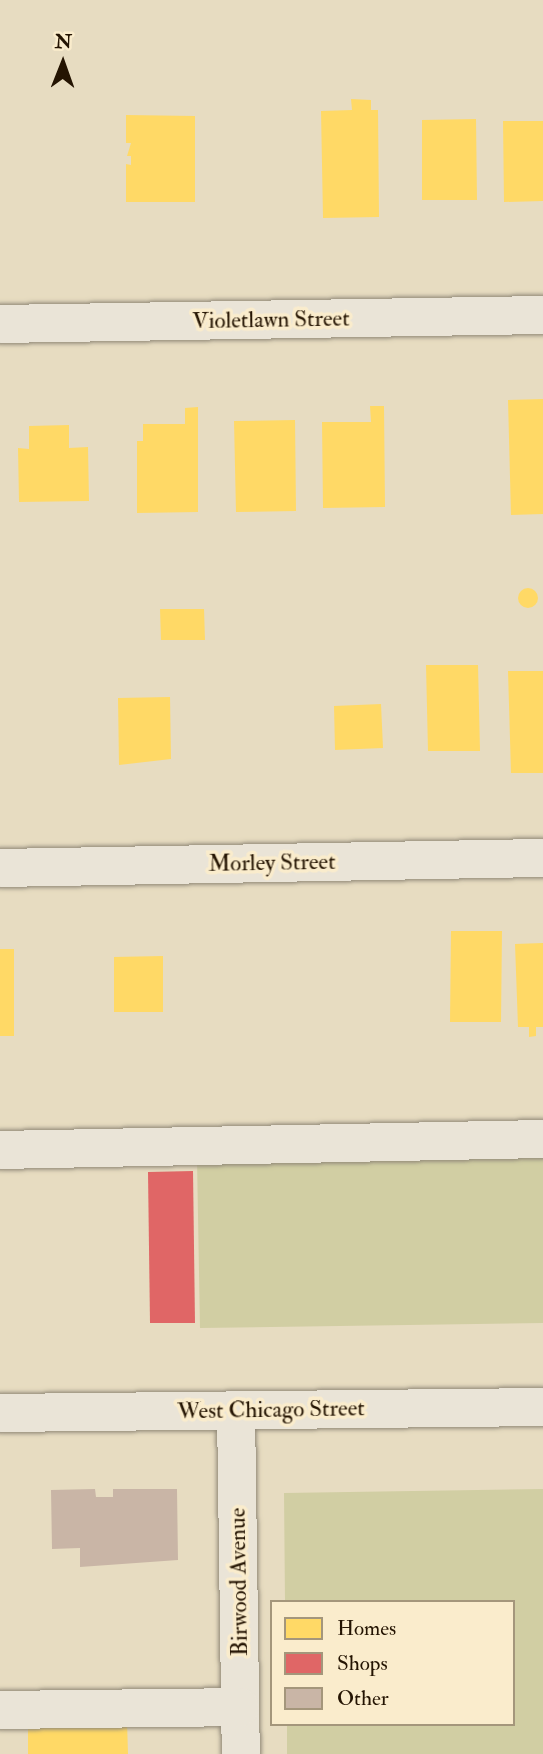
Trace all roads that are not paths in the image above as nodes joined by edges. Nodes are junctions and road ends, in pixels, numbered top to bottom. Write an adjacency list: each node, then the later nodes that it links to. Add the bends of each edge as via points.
1 (543, 315): 2 (street, Violetlawn Street)
2 (0, 324)
3 (543, 858): 4 (street, Morley Street)
4 (0, 868)
5 (543, 1139): 6 (street)
6 (0, 1150)
7 (543, 1407): 8 (street, West Chicago Street)
8 (236, 1410): 9 (street, West Chicago Street); 10 (street, Birwood Avenue)
9 (0, 1413)
10 (240, 1707): 11 (street); 12 (street, Birwood Avenue)
11 (0, 1710)
12 (241, 1754)

